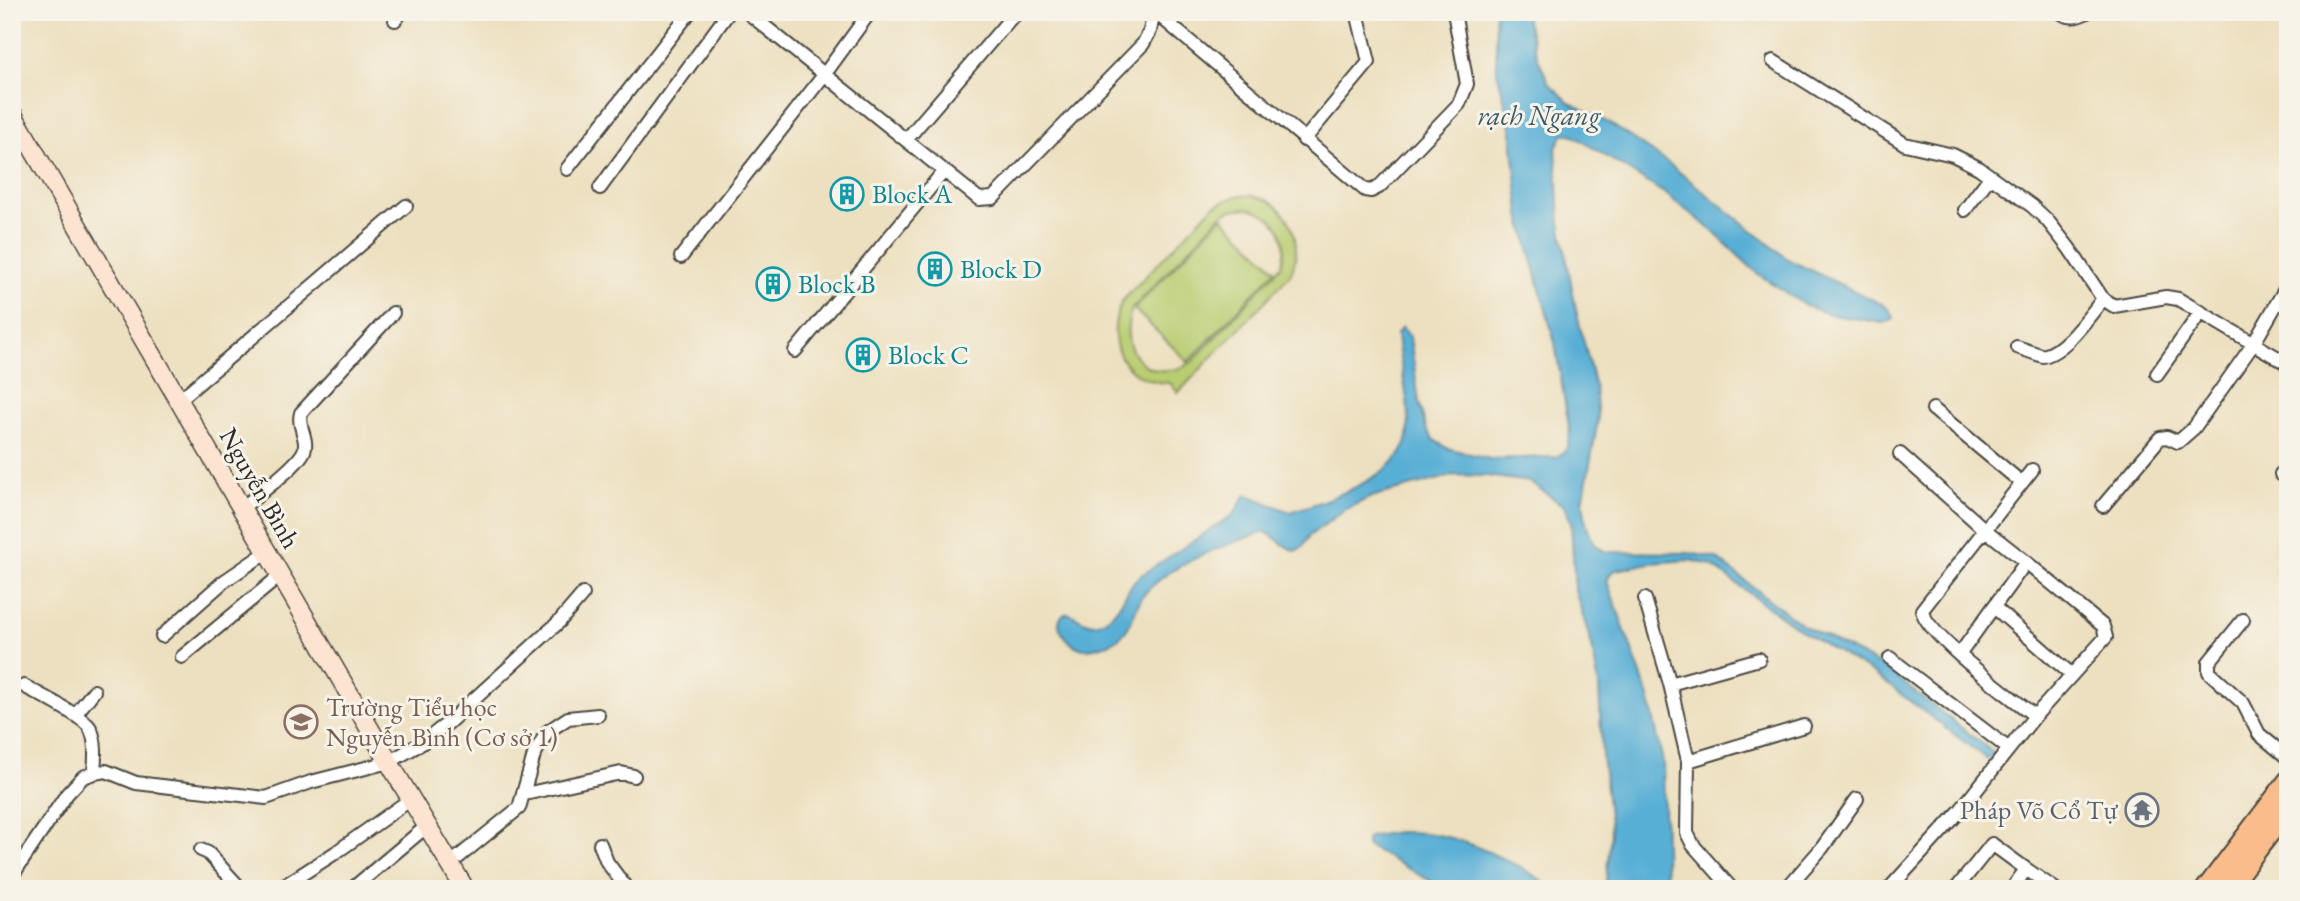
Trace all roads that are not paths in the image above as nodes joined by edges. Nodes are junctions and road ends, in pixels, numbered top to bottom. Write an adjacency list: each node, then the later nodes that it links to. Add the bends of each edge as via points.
1 (690, 12): 16 (street)
2 (729, 12): 19 (street)
3 (747, 12): 12 (street)
4 (870, 12): 12 (street)
5 (1019, 12): 14 (street)
6 (1155, 12): 15 (street); 17 (street, via 1143,44 993,198 979,199)
7 (1357, 12): 15 (street, via 1369,62)
8 (1454, 12): 15 (street, via 1464,94 1379,187 1365,190)
9 (2087, 12): 10 (street)
10 (2067, 14)
11 (1773, 61): 18 (street, via 1905,144 1953,155)
12 (824, 75): 14 (street); 22 (street)
13 (12, 113): 32 (main road, Nguyễn Bình)
14 (906, 140): 17 (street)
15 (1304, 140)
16 (567, 169)
17 (944, 171): 29 (street)
18 (1990, 177): 21 (street); 24 (street, via 2047,220)
19 (600, 188)
20 (406, 206): 32 (street)
21 (1965, 210)
22 (681, 257)
23 (2288, 284): 27 (street)
24 (2103, 299): 25 (street, via 2119,307 2172,297); 28 (street, via 2048,356)
25 (2201, 312): 27 (street); 31 (street)
26 (393, 313): 38 (street, via 301,413 303,453)
27 (2253, 343): 30 (street); 37 (street, via 2194,428 2178,442 2160,438)
28 (2017, 347)
29 (795, 351)
30 (2288, 364)
31 (2157, 373)
32 (179, 400): 38 (main road, Nguyễn Bình)
33 (1933, 409): 36 (street)
34 (1900, 454): 39 (street)
35 (2032, 470): 36 (street)
36 (2022, 482): 39 (street)
37 (2103, 506)
38 (242, 508): 40 (main road, Nguyễn Bình)
39 (1984, 529): 41 (street); 48 (street, via 1922,610 1927,624)
40 (267, 552): 42 (main road, Nguyễn Bình); 47 (street, via 223,582)
41 (2026, 562): 45 (street); 52 (street, via 2104,626 2106,637)
42 (281, 575): 49 (street); 63 (main road, Nguyễn Bình)
43 (583, 594): 63 (street, via 559,622 448,723)
44 (1645, 599): 53 (street)
45 (1994, 607): 48 (street); 52 (street)
46 (2243, 620): 61 (street, via 2209,662 2209,672 2242,703 2259,734)
47 (163, 636)
48 (1959, 655): 58 (street)
49 (182, 657)
50 (1890, 658): 60 (street)
51 (1759, 659): 53 (street)
52 (2072, 675): 58 (street)
53 (1671, 684): 62 (street)
54 (24, 686): 57 (street)
55 (94, 691): 57 (street)
56 (598, 715): 67 (street, via 568,718 547,732 534,755)
57 (75, 716): 64 (street, via 90,727 96,752)
58 (2035, 716): 60 (street)
59 (1804, 726): 62 (street)
60 (2009, 749): 85 (street)
61 (2288, 758)
62 (1688, 761): 83 (street, via 1689,839)
63 (389, 762): 64 (street, via 266,798 135,783 106,771); 68 (main road, Nguyễn Bình)
64 (94, 773): 77 (street, via 83,776 67,794)
65 (634, 776): 67 (street, via 621,773)
66 (2288, 781): 74 (main road)
67 (525, 794): 75 (street, via 509,819)
68 (411, 799): 71 (main road, Nguyễn Bình); 79 (street)
69 (1857, 799): 84 (street)
70 (2288, 809): 74 (main road)
71 (427, 826): 75 (main road, Nguyễn Bình); 80 (street)
72 (600, 844): 82 (street)
73 (201, 850): 78 (street)
74 (2240, 858): 89 (main road); 90 (main road)
75 (450, 864): 81 (main road, Nguyễn Bình)
76 (2026, 869): 86 (street, via 1992,844); 87 (street); 88 (street)
77 (12, 876)
78 (241, 889)
79 (279, 889)
80 (352, 889)
81 (465, 889)
82 (627, 889)
83 (1732, 889)
84 (1786, 889)
85 (1889, 889)
86 (1956, 889)
87 (2012, 889)
88 (2055, 889)
89 (2206, 889)
90 (2227, 889)

